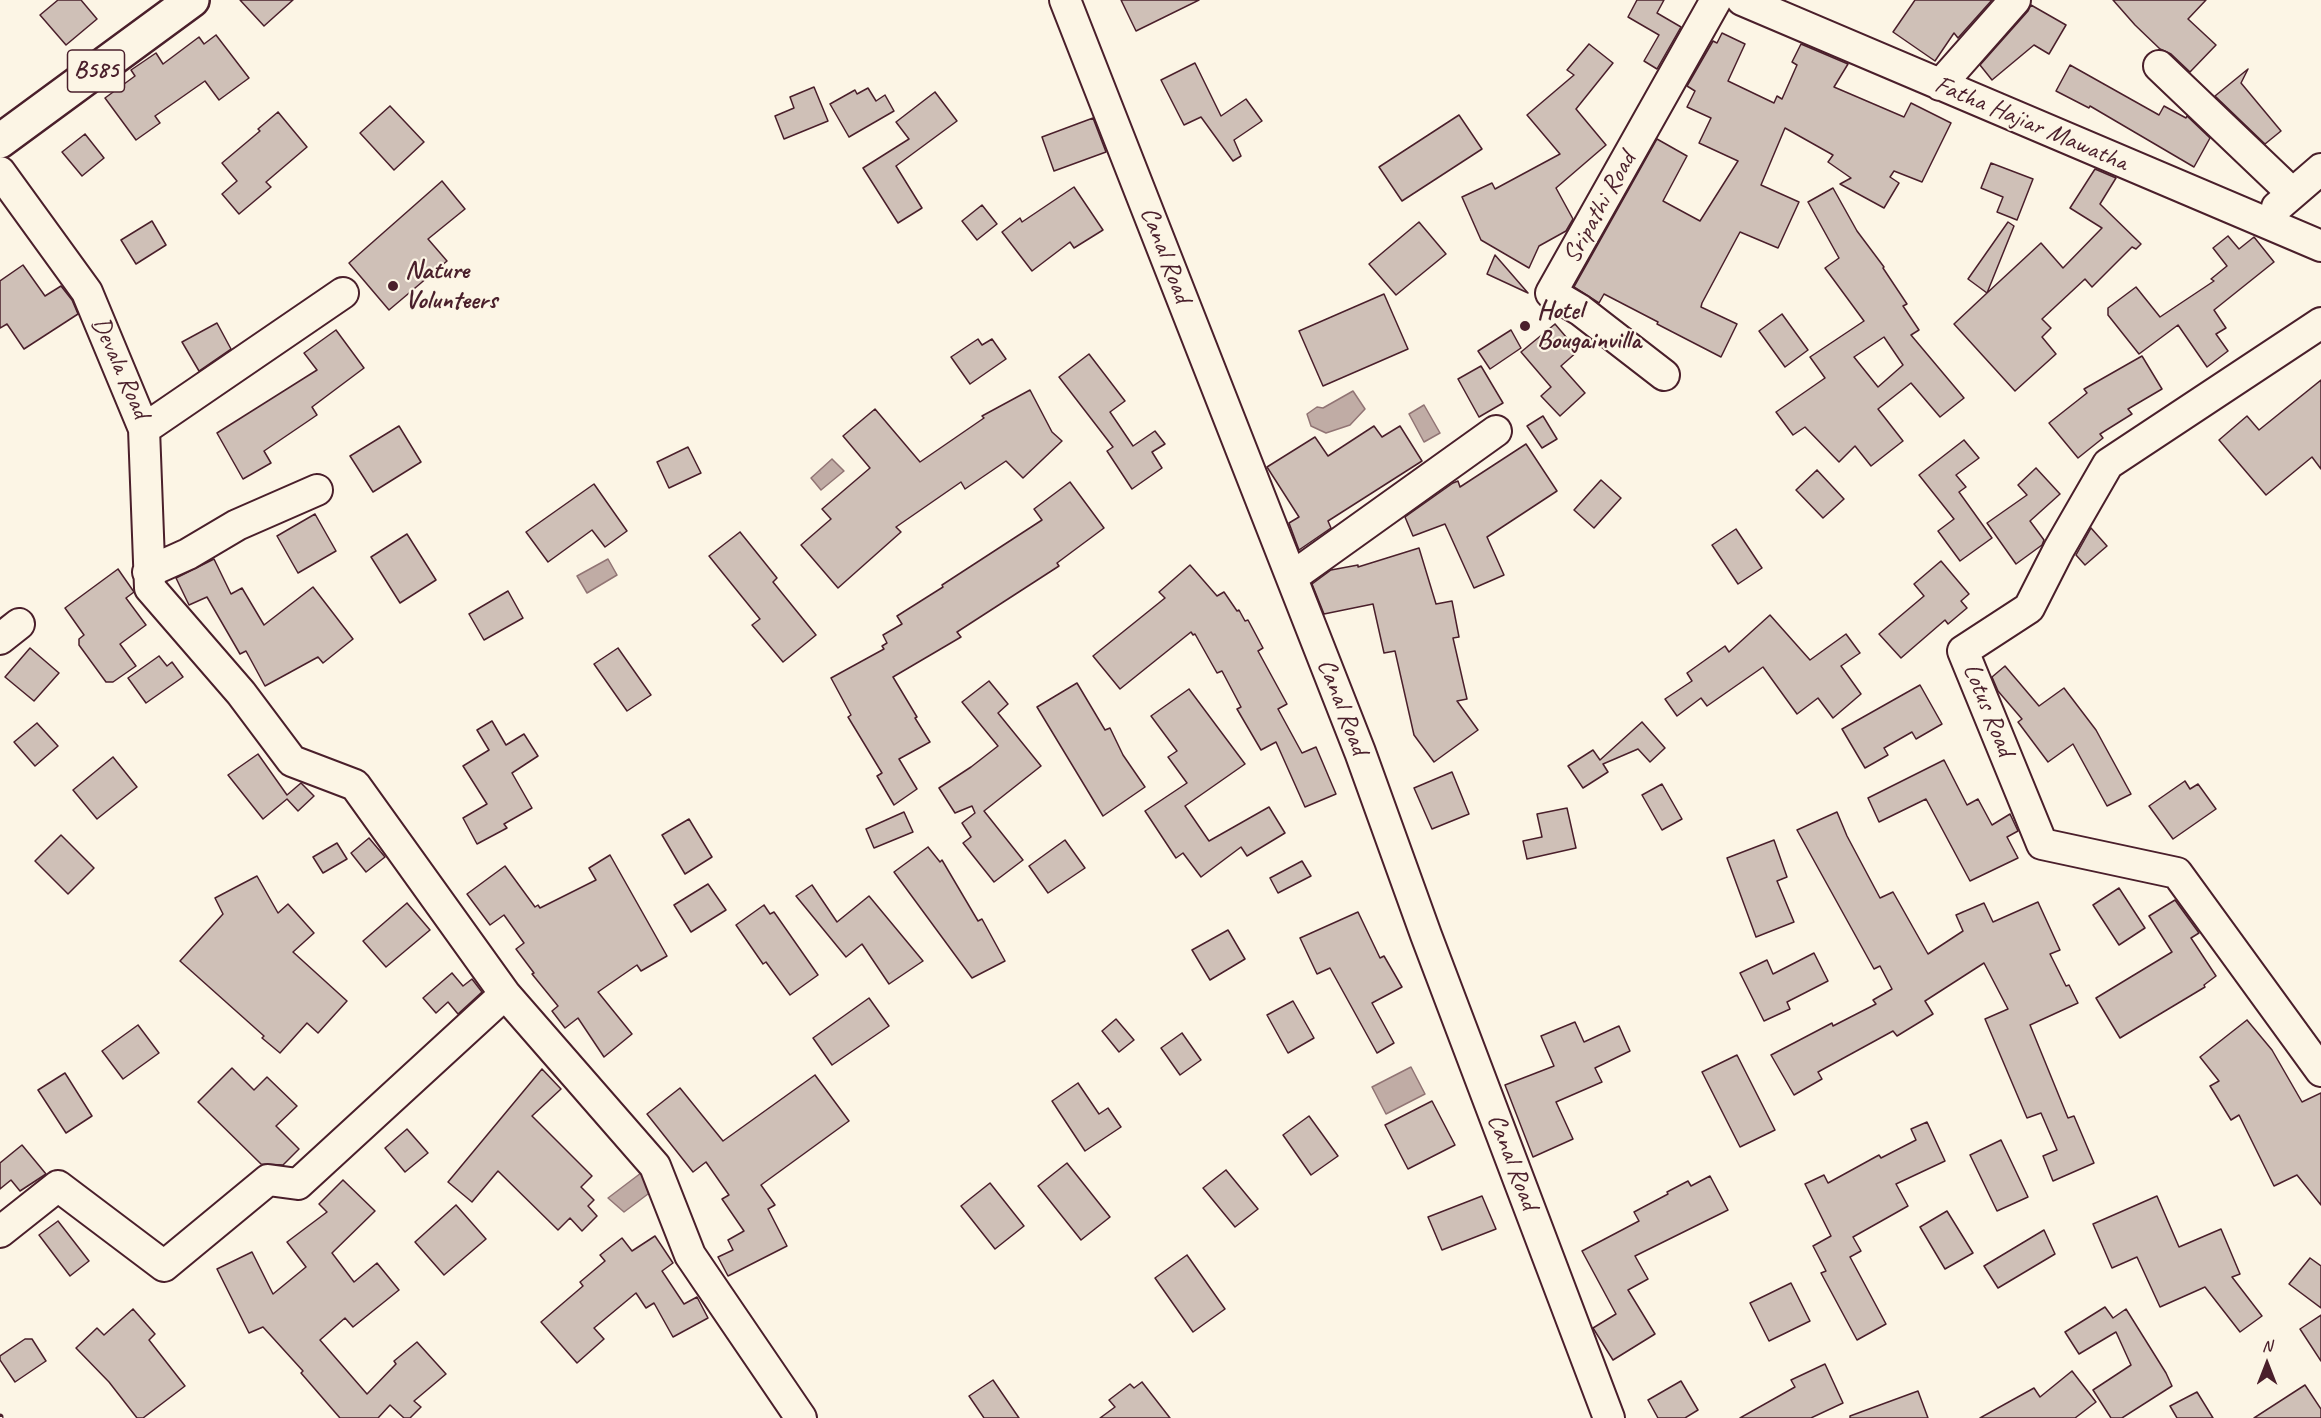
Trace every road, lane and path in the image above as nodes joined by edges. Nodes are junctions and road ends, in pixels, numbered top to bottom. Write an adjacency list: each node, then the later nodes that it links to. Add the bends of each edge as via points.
1 (192, 0): 8 (main road, B585)
2 (1065, 0): 21 (street, Canal Road)
3 (1716, 0): 16 (street, Sripathi Road, via 1551,293 1580,310)
4 (1742, 0): 7 (street, Fatha Hajiar Mawatha)
5 (2015, 0): 7 (street)
6 (2159, 66): 11 (street)
7 (1940, 85): 12 (street, Fatha Hajiar Mawatha)
8 (0, 141)
9 (2321, 169): 11 (street)
10 (0, 172): 17 (street, Devala Road, via 79,280)
11 (2291, 192): 12 (street)
12 (2262, 221): 13 (street, Fatha Hajiar Mawatha)
13 (2321, 246)
14 (343, 293): 17 (street, Devala Road)
15 (2321, 323): 23 (street, Lotus Road, via 2108,464 2029,608 1963,651 2042,844 2177,873)
16 (1664, 375)
17 (144, 429): 20 (street)
18 (1496, 430): 21 (street)
19 (317, 490): 20 (street, via 237,525)
20 (148, 572): 22 (street, via 150,588 241,693 292,761 354,785)
21 (1292, 577): 26 (street, Canal Road)
22 (505, 994): 24 (street, via 298,1184 268,1180 164,1266 58,1186); 25 (street, via 656,1166 690,1255)
23 (2321, 1071)
24 (0, 1232)
25 (801, 1418)
26 (1609, 1418)

